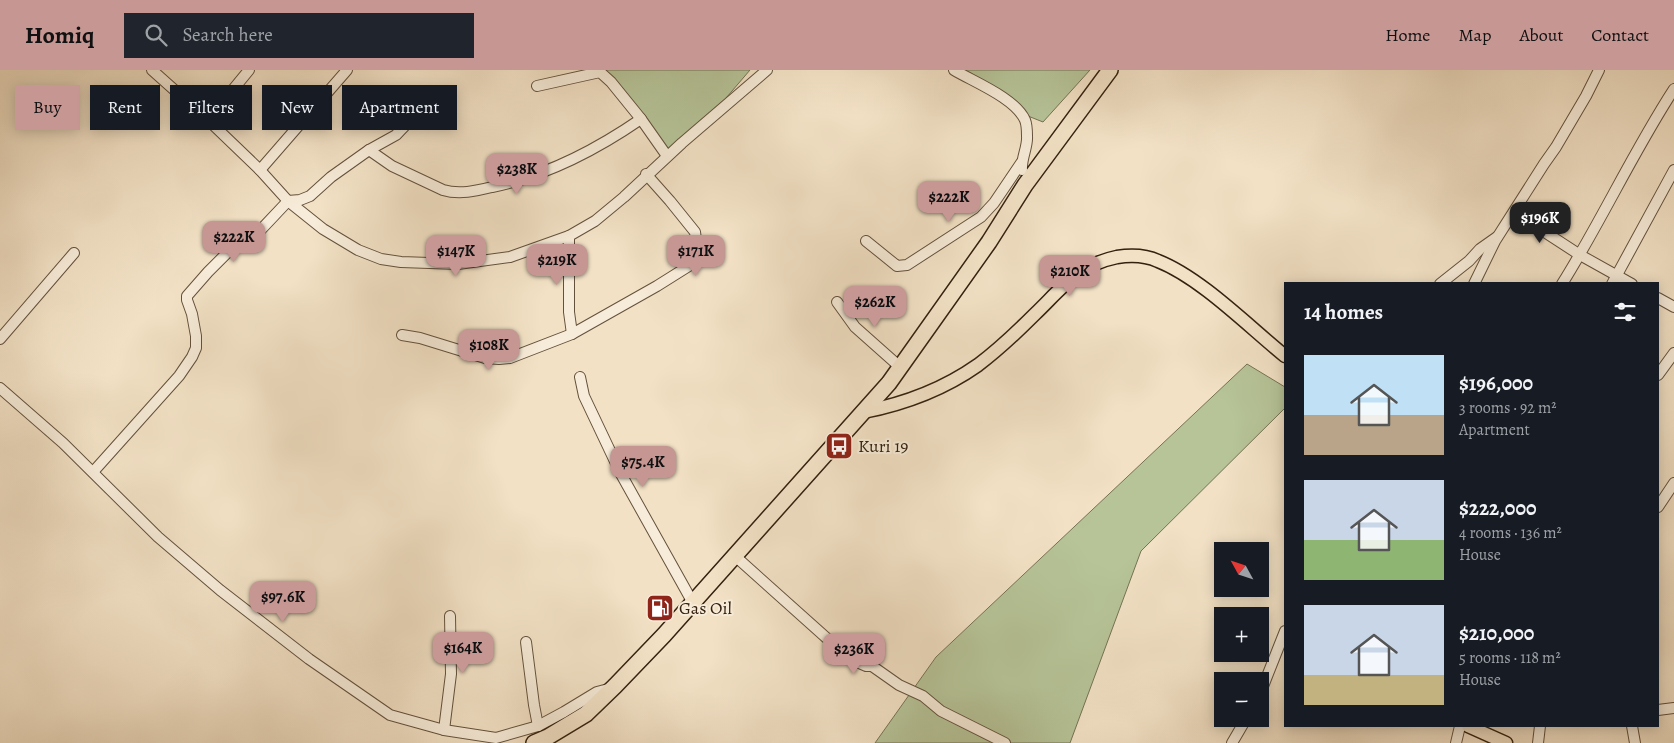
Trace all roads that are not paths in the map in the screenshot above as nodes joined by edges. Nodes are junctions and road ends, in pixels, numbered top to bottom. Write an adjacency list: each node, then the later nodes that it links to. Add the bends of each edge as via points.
1 (249, 70): 8 (street)
2 (348, 70): 18 (street)
3 (767, 70): 16 (street)
4 (954, 70): 17 (street, via 1007,100 1020,112 1026,122 1027,140)
5 (1110, 70): 21 (highway)
6 (1599, 70): 23 (street, via 1556,147)
7 (154, 71): 9 (street)
8 (237, 85)
9 (170, 86)
10 (537, 86): 12 (street, via 600,72)
11 (1674, 89): 28 (street)
12 (640, 119): 15 (street, via 557,167 518,182 462,193 451,193 417,179); 16 (street)
13 (218, 130): 18 (street)
14 (401, 130): 15 (street)
15 (369, 150): 22 (street, via 310,196)
16 (668, 156): 20 (street)
17 (1022, 163): 21 (street); 26 (street, via 981,217 908,265 897,266)
18 (260, 170): 22 (street)
19 (1674, 170): 29 (street)
20 (646, 174): 24 (street, via 596,221); 36 (street, via 695,232 699,251 696,261)
21 (1025, 185): 41 (highway, via 989,242)
22 (288, 201): 24 (street, via 323,229 358,250 401,262 458,264 487,261 510,257); 46 (street, via 264,228 229,251 190,292 187,300 196,348 192,357)
23 (1514, 212): 25 (street); 28 (street)
24 (569, 236): 36 (street)
25 (1498, 236): 30 (street); 31 (street)
26 (866, 241)
27 (74, 253): 38 (street)
28 (1580, 255): 29 (street); 32 (street)
29 (1614, 280)
30 (1442, 282)
31 (1475, 282)
32 (1563, 282)
33 (1659, 298): 35 (street)
34 (837, 302): 41 (street, via 855,327)
35 (1674, 306)
36 (572, 334): 37 (street, via 499,359)
37 (402, 335)
38 (0, 339)
39 (1674, 353): 42 (street)
40 (1284, 355): 45 (main road, via 1224,305 1170,266 1140,256 1123,256 1101,260 1072,276 1013,335 962,375 894,406)
41 (900, 367): 45 (highway)
42 (1659, 374)
43 (580, 377): 50 (street, via 584,396 621,474)
44 (0, 388): 46 (street)
45 (863, 412): 49 (highway)
46 (94, 472): 64 (street, via 165,543 309,659 384,712)
47 (1674, 483): 48 (street)
48 (1659, 506)
49 (735, 556): 50 (highway); 66 (street, via 850,658 872,666 899,685 924,696 941,711)
50 (693, 603): 55 (highway)
51 (450, 616): 64 (street, via 451,674)
52 (1284, 634): 54 (street)
53 (526, 642): 58 (street)
54 (1269, 672)
55 (615, 686): 58 (street, via 597,692); 65 (highway, via 586,714)
56 (1674, 708): 57 (street)
57 (1659, 710)
58 (538, 726): 64 (street, via 496,738)
59 (1241, 727): 67 (street)
60 (1460, 727): 68 (street)
61 (1470, 727): 69 (main road)
62 (1540, 727): 70 (street)
63 (1632, 727): 71 (street)
64 (444, 730)
65 (534, 743)
66 (1005, 743)
67 (1232, 743)
68 (1456, 743)
69 (1506, 743)
70 (1538, 743)
71 (1635, 743)

